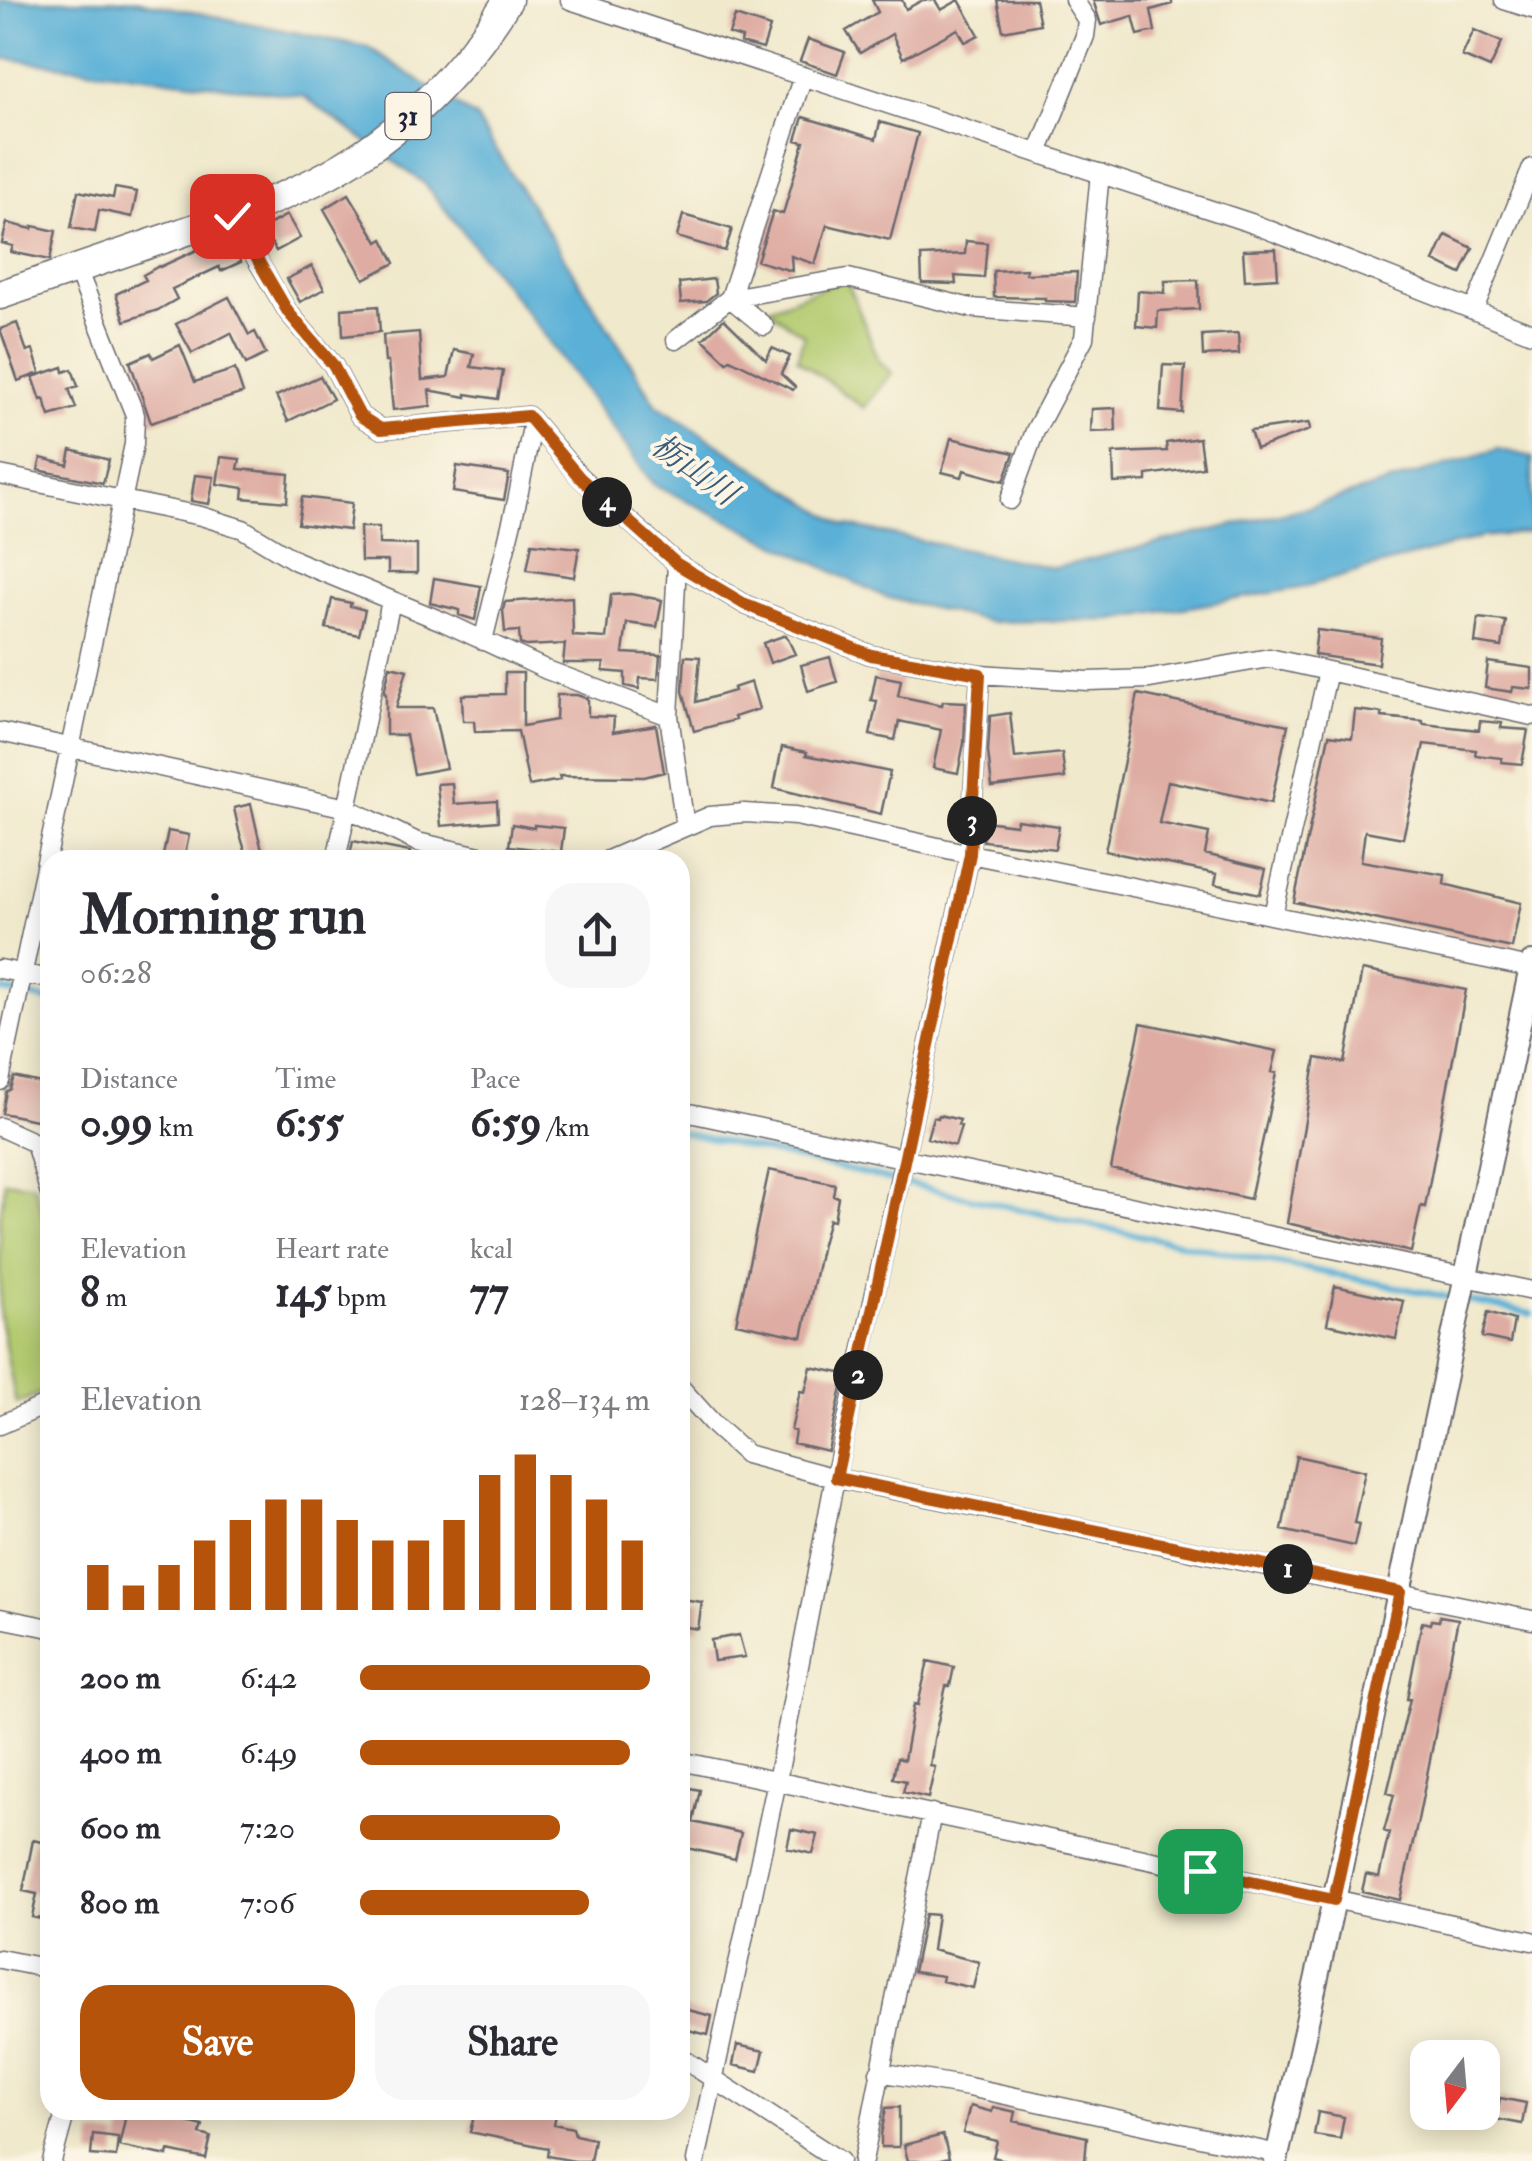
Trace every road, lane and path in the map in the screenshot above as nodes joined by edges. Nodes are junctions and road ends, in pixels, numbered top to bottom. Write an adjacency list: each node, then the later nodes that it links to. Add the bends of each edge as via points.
1 (508, 0): 10 (main road, 31, via 462,64 392,130 330,174)
2 (570, 0): 6 (street)
3 (1074, 0): 7 (street, via 1087,20 1085,36)
4 (1504, 0): 5 (street)
5 (1532, 8)
6 (803, 76): 7 (street); 13 (street)
7 (1038, 152): 9 (street)
8 (1532, 168): 14 (street)
9 (1100, 173): 14 (street); 15 (street)
10 (232, 216): 11 (main road, 31); 19 (street, via 360,416 381,429 528,416)
11 (77, 269): 12 (main road, 31); 21 (street, via 135,415)
12 (0, 295)
13 (730, 298): 15 (street, via 848,278 970,308); 16 (street); 18 (street)
14 (1474, 308): 17 (street)
15 (1088, 317): 22 (street)
16 (764, 326)
17 (1532, 333)
18 (676, 340)
19 (533, 422): 23 (street, via 580,478); 25 (street)
20 (0, 475): 21 (street)
21 (122, 500): 24 (street, via 243,528 296,562); 31 (street)
22 (1010, 500)
23 (677, 564): 27 (street, via 746,605 871,655); 28 (street)
24 (391, 601): 25 (street); 32 (street)
25 (483, 640): 28 (street)
26 (1328, 671): 27 (street, via 1269,658 1150,679); 29 (street); 40 (street)
27 (980, 674): 38 (street)
28 (668, 716): 33 (street)
29 (1532, 716)
30 (0, 732): 31 (street)
31 (69, 747): 32 (street); 34 (street)
32 (347, 808): 35 (street); 36 (street, via 417,842)
33 (684, 826): 37 (street); 38 (street, via 710,816 796,816)
34 (48, 850)
35 (338, 850)
36 (453, 850)
37 (630, 850)
38 (970, 854): 40 (street); 49 (street)
39 (40, 887): 43 (street)
40 (1273, 916): 41 (street)
41 (1531, 965): 50 (street)
42 (0, 969): 43 (street)
43 (22, 974): 44 (street); 45 (street)
44 (40, 977)
45 (0, 1082)
46 (690, 1113): 49 (street)
47 (0, 1127): 48 (street, via 36,1142)
48 (40, 1157)
49 (904, 1164): 50 (street); 55 (street)
50 (1464, 1276): 51 (street); 56 (street)
51 (1532, 1290)
52 (690, 1398): 55 (street, via 746,1454)
53 (40, 1407): 54 (street)
54 (0, 1425)
55 (836, 1478): 56 (street); 61 (street)
56 (1400, 1592): 58 (street); 63 (street)
57 (0, 1618): 59 (street)
58 (1532, 1620)
59 (40, 1626)
60 (690, 1763): 61 (street)
61 (777, 1781): 62 (street); 69 (street)
62 (932, 1813): 63 (street); 68 (street)
63 (1334, 1900): 64 (street); 71 (street)
64 (1532, 1940)
65 (0, 1959): 66 (street)
66 (40, 1967)
67 (690, 2063): 69 (street)
68 (879, 2072): 71 (street); 75 (street)
69 (714, 2078): 73 (street); 74 (street)
70 (63, 2120): 72 (street)
71 (1277, 2157)
72 (52, 2161)
73 (696, 2161)
74 (840, 2161)
75 (863, 2161)

